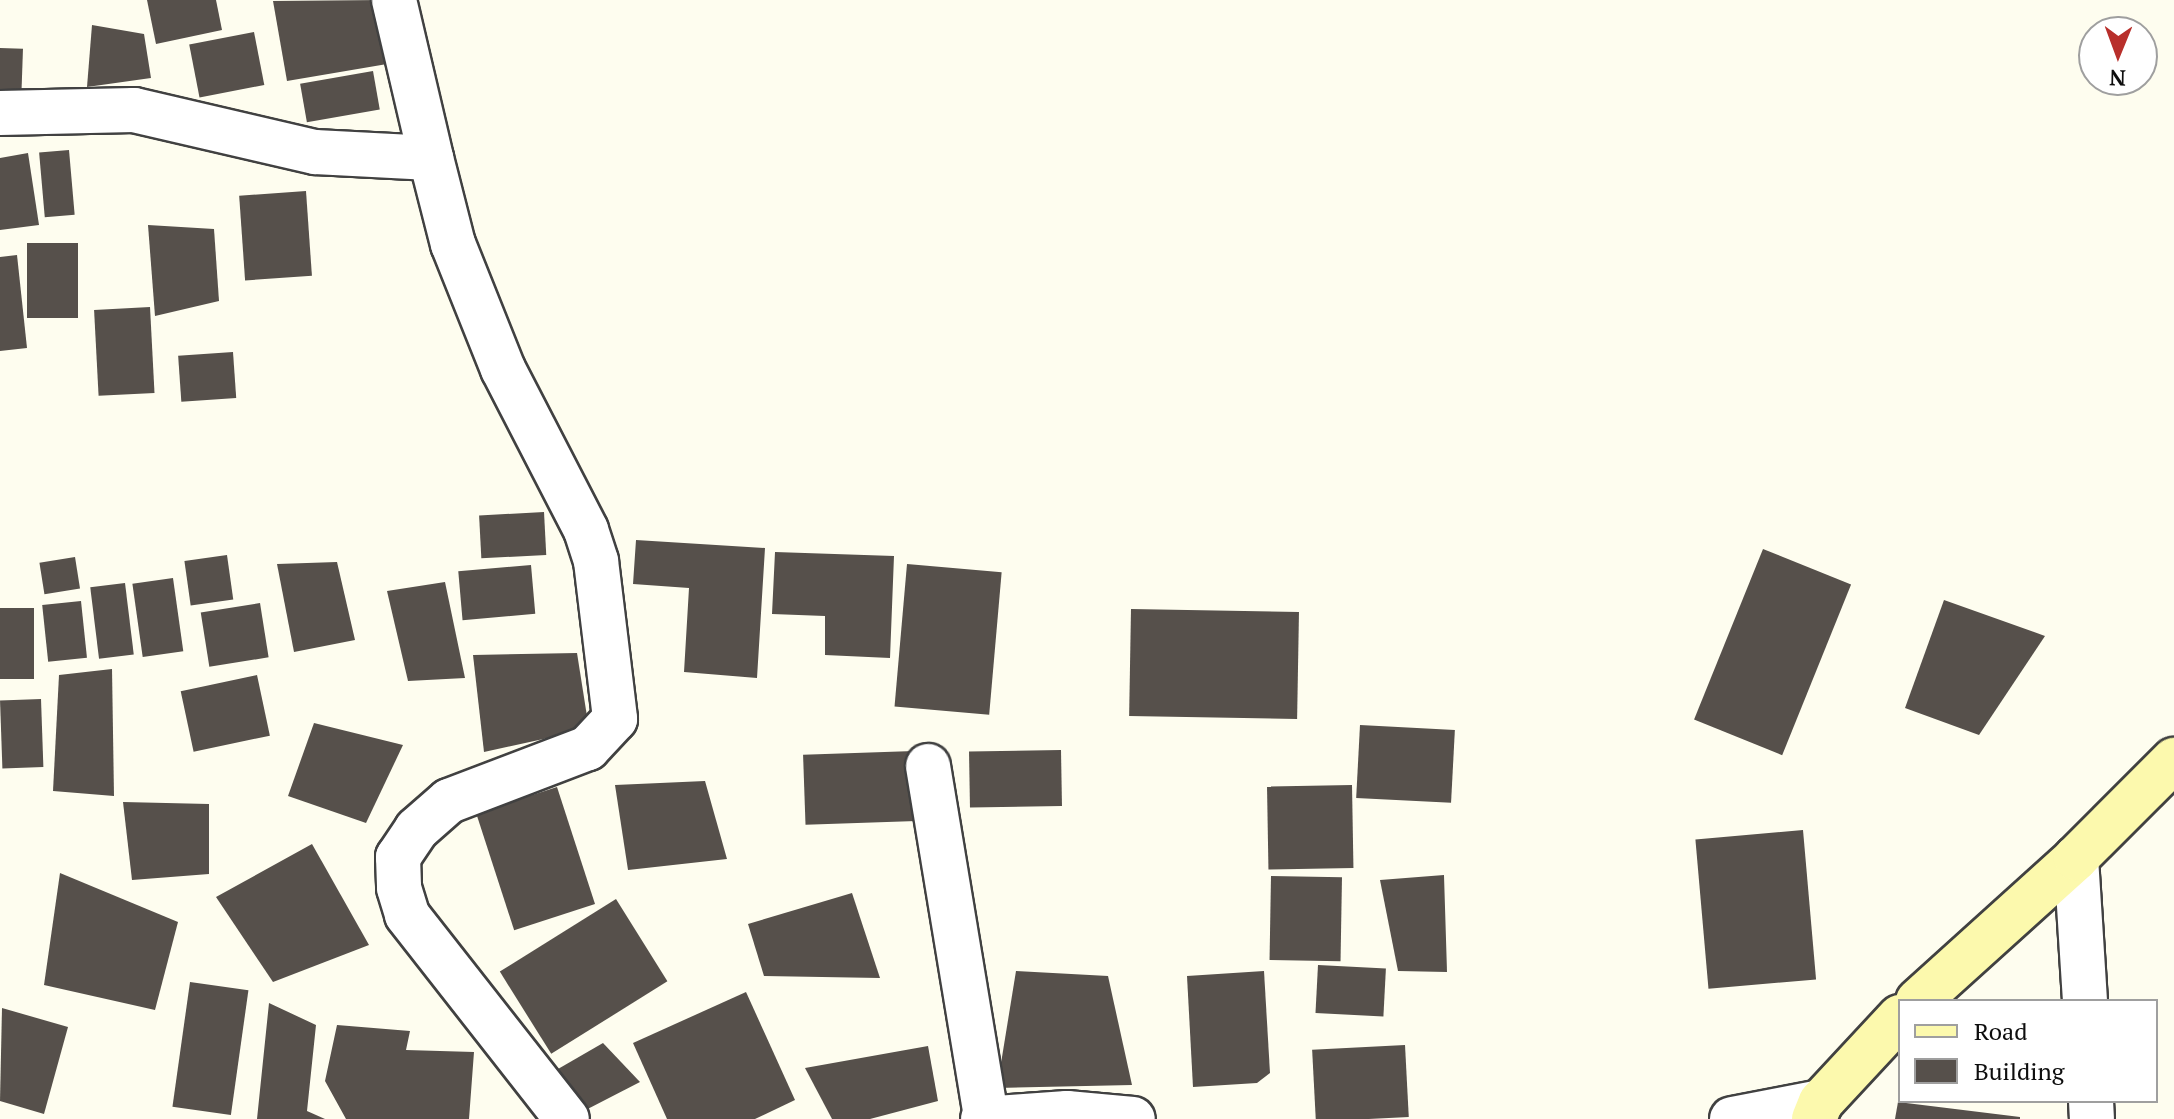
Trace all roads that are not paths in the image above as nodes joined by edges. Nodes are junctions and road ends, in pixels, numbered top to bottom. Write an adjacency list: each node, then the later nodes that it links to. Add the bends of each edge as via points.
1 (394, 0): 3 (street)
2 (0, 113): 3 (street, via 134,110 315,152)
3 (431, 158): 11 (street, via 453,244 503,369 586,530 598,575 615,719 588,748 449,801 417,829 398,857 399,888 407,915)
4 (2174, 760): 6 (main road)
5 (928, 766): 12 (street)
6 (2076, 858): 7 (main road); 8 (street)
7 (1920, 999)
8 (2085, 999)
9 (1898, 1019): 10 (main road)
10 (1818, 1111): 14 (street)
11 (567, 1119)
12 (984, 1119): 13 (street, via 1067,1113)
13 (1133, 1119)
14 (1732, 1119)

